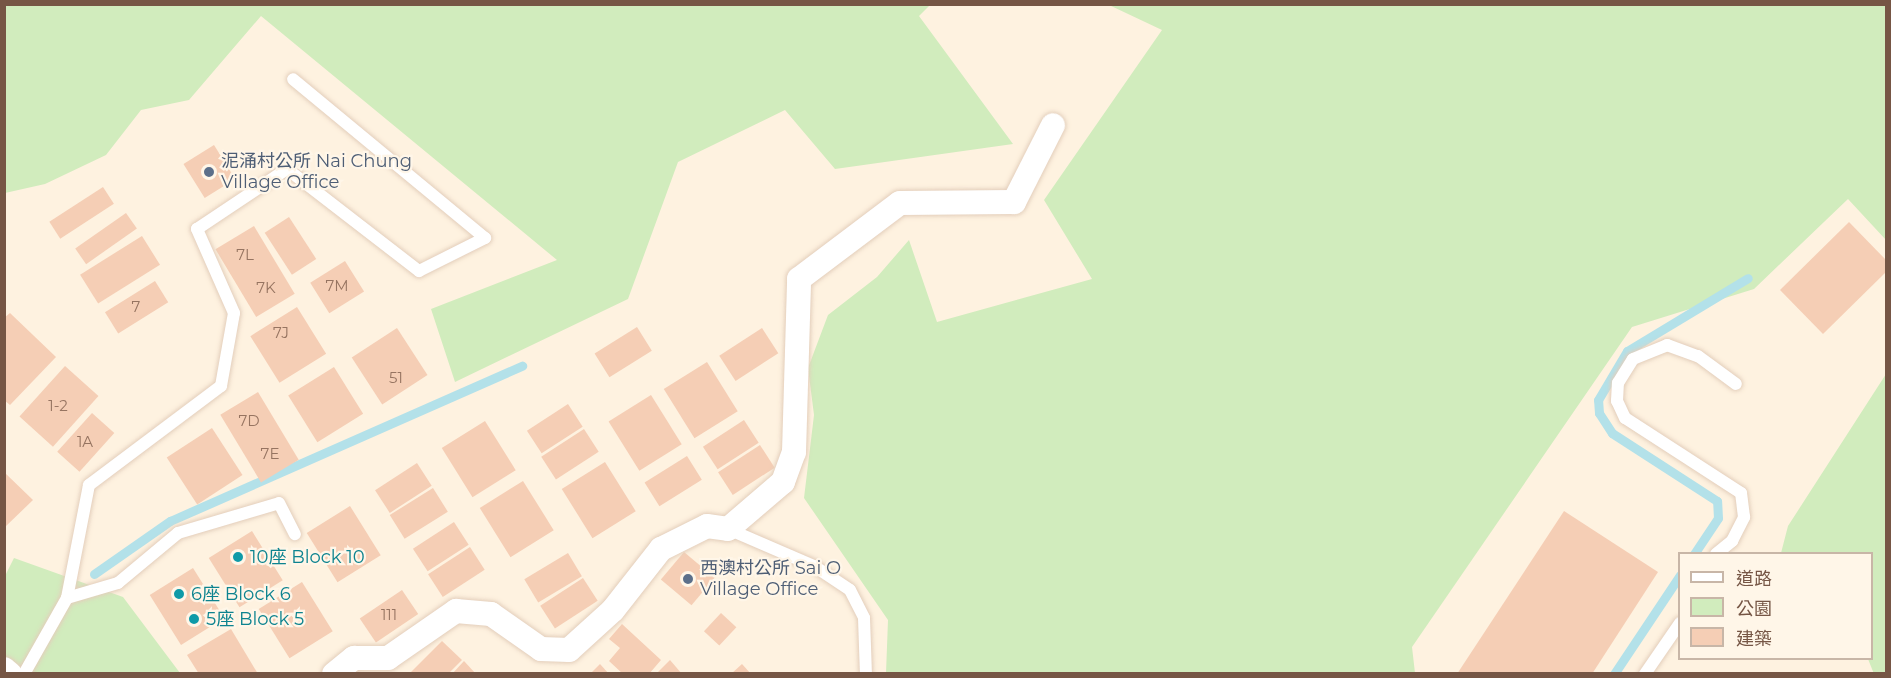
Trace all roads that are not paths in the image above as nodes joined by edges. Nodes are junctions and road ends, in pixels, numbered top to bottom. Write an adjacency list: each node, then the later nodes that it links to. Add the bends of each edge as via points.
1 (293, 79): 7 (lane, via 485,238 419,271 287,169 197,230 234,313 221,386 88,486)
2 (1053, 125): 4 (street, via 1014,202 900,203 799,279 794,452 783,482)
3 (1736, 384): 6 (lane, via 1698,356 1657,345 1626,367 1617,392 1625,418 1741,493 1744,517 1732,541)
4 (728, 529): 12 (street, via 707,526 661,549 613,610 569,650 541,649 492,614 456,611 388,658 354,658); 13 (lane, via 814,566 850,590 864,618)
5 (295, 534): 7 (lane, via 279,503 178,533 118,583)
6 (1718, 552)
7 (67, 597): 11 (lane)
8 (1678, 626): 14 (lane)
9 (4, 669): 10 (street)
10 (10, 674)
11 (24, 674)
12 (334, 674)
13 (866, 674)
14 (1645, 674)

